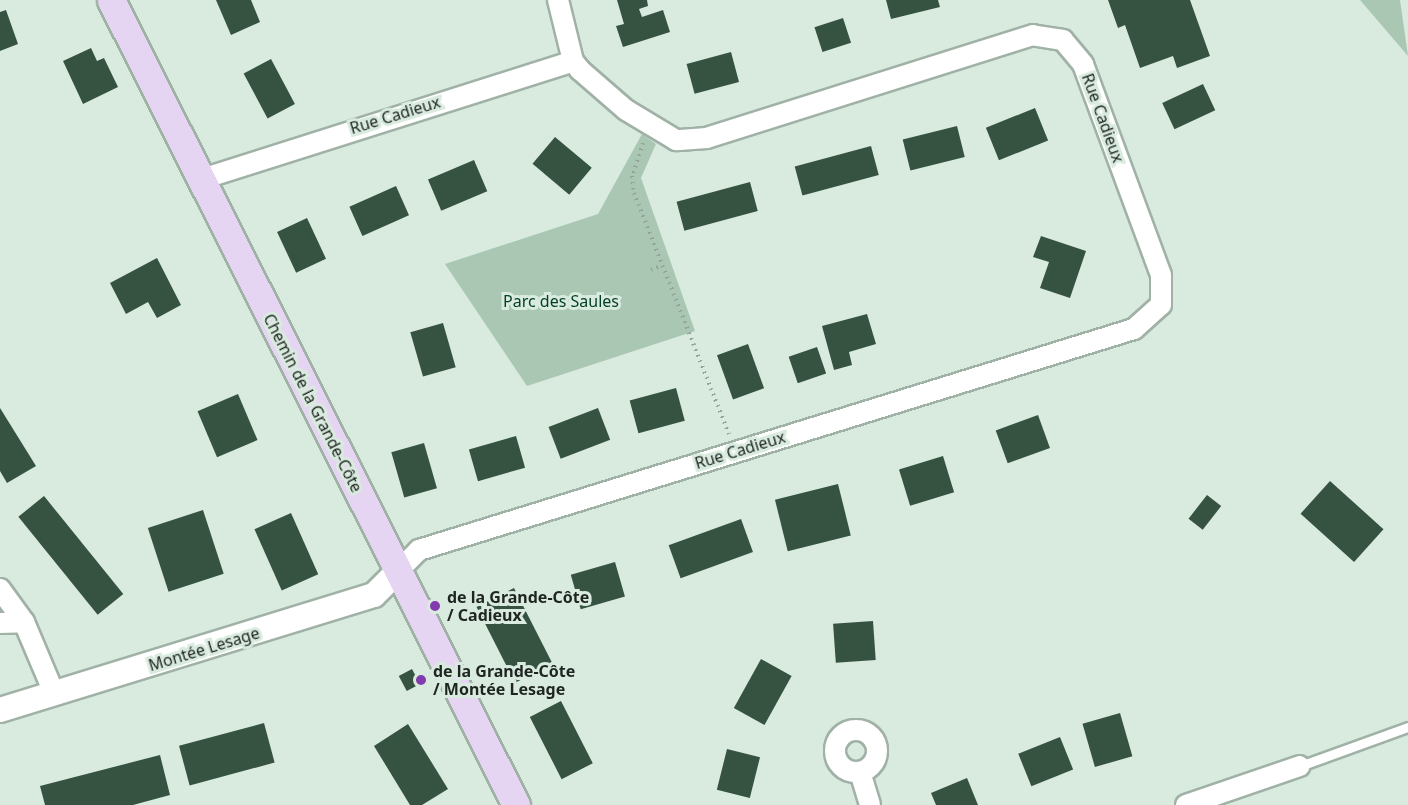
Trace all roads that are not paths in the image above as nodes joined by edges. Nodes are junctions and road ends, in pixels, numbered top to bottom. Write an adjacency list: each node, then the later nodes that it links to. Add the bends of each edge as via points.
1 (111, 0): 4 (main road, Chemin de la Grande-Côte)
2 (558, 0): 3 (street)
3 (573, 61): 4 (street, Rue Cadieux); 5 (street, Rue Cadieux, via 651,128 668,138 695,140 1024,38 1056,37 1083,64 1161,275 1161,304 1134,329 419,550)
4 (201, 179): 5 (main road, Chemin de la Grande-Côte)
5 (398, 571): 9 (street, Montée Lesage, via 374,595); 14 (main road, Chemin de la Grande-Côte)
6 (0, 588): 7 (street)
7 (24, 622): 8 (street); 9 (street)
8 (0, 623)
9 (54, 693): 10 (street, Montée Lesage)
10 (0, 710)
11 (1408, 727): 12 (lane)
12 (1300, 766): 16 (street)
13 (860, 772): 15 (street)
14 (516, 805)
15 (870, 805)
16 (1188, 805)

